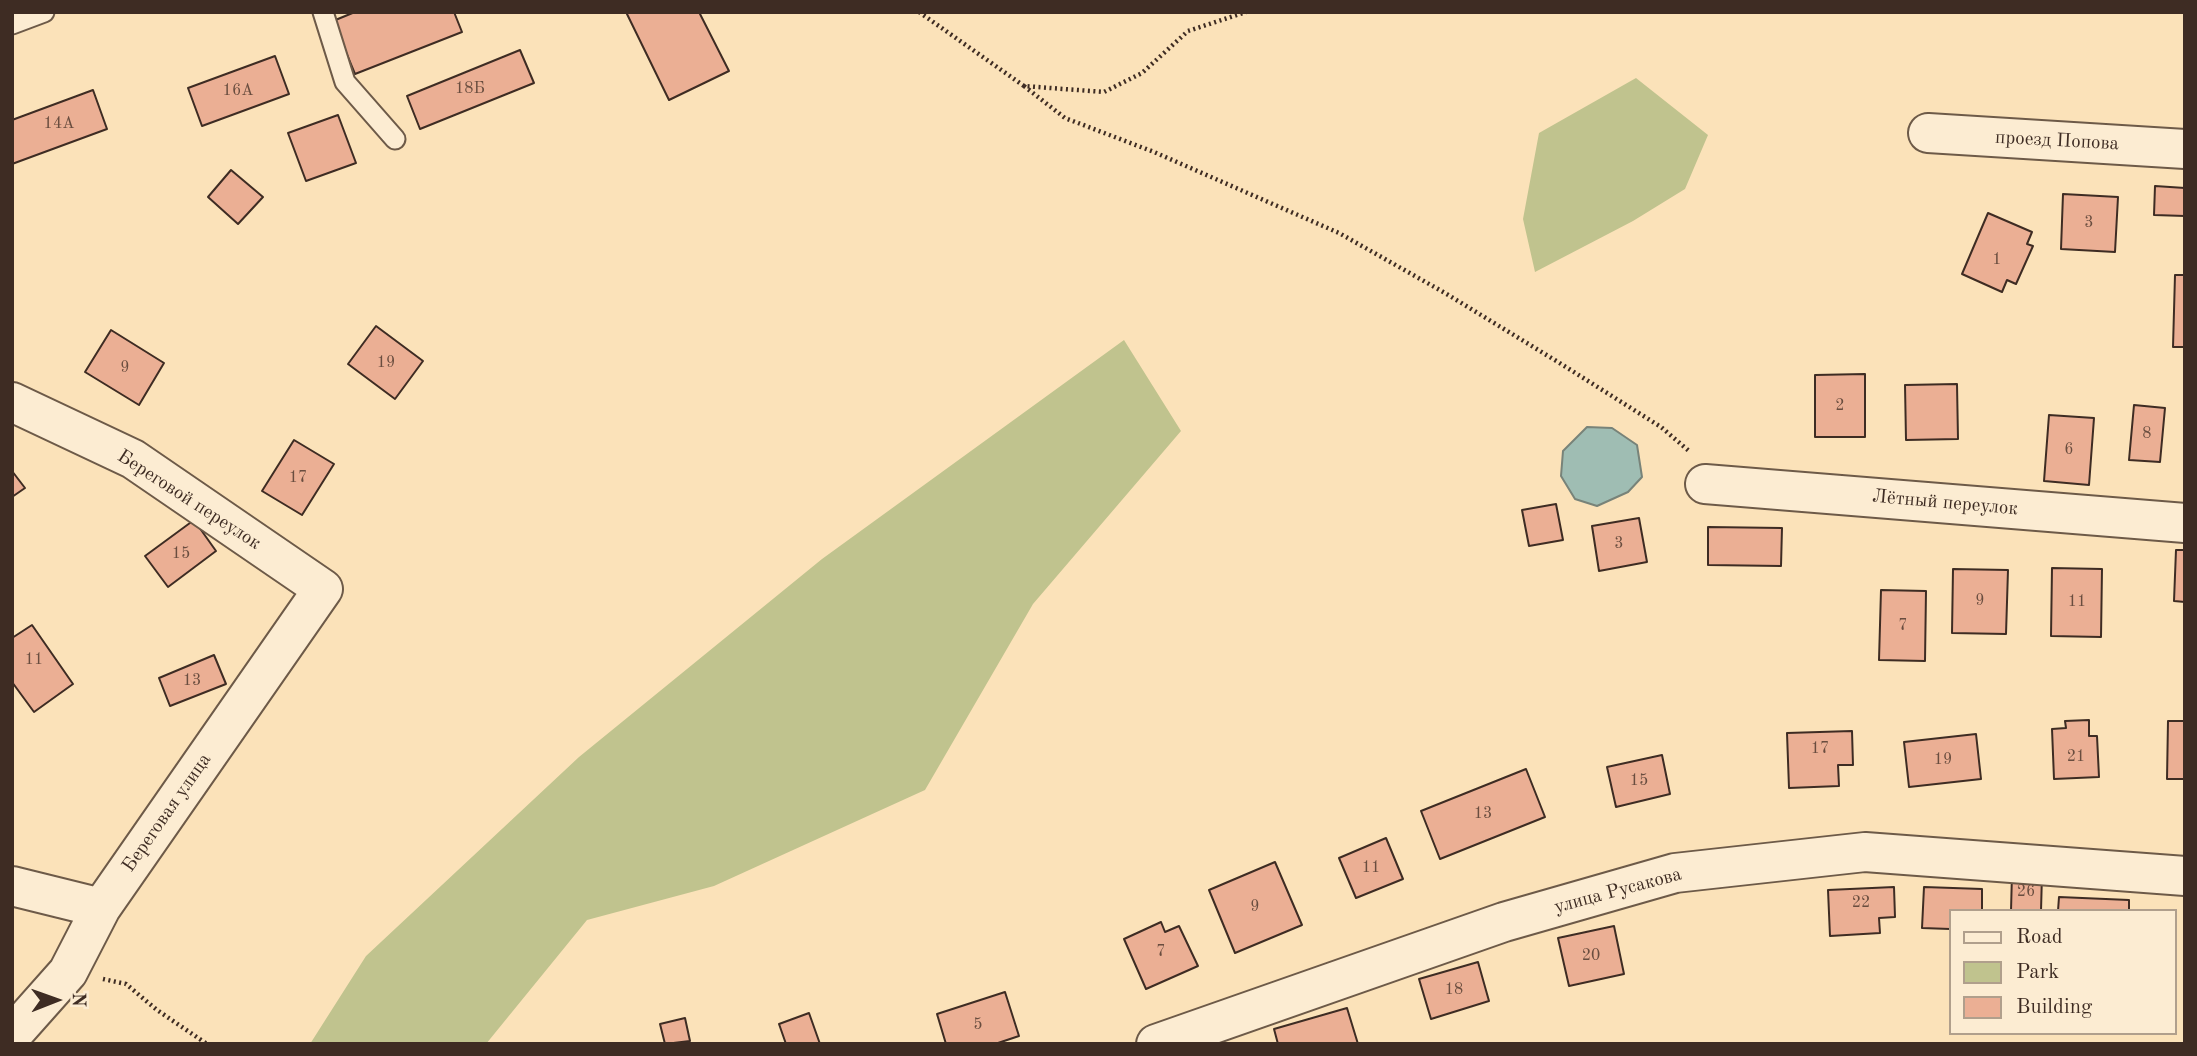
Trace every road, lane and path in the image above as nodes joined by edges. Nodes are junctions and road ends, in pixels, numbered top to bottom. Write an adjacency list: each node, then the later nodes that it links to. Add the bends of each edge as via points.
1 (44, 12): 5 (lane)
2 (324, 12): 8 (lane, via 345,82)
3 (919, 12): 6 (path)
4 (1246, 12): 6 (path, via 1188,31 1142,73 1104,92)
5 (12, 24)
6 (1024, 86): 11 (path, via 1065,118 1339,233 1446,293 1661,427 1690,451)
7 (1928, 133): 9 (street, проезд Попова)
8 (395, 139)
9 (2185, 149)
10 (12, 402): 13 (street, Береговой переулок, via 133,459)
11 (1705, 484): 12 (street, Лётный переулок)
12 (2185, 523)
13 (323, 589): 16 (street, Береговая улица)
14 (2185, 876): 20 (street, улица Русакова, via 1865,852 1675,873 1504,922)
15 (12, 886): 16 (street)
16 (101, 908): 17 (street, Береговая улица)
17 (68, 972): 18 (street, Береговая улица); 19 (path, via 126,985)
18 (12, 1035)
19 (207, 1044)
20 (1156, 1044)

